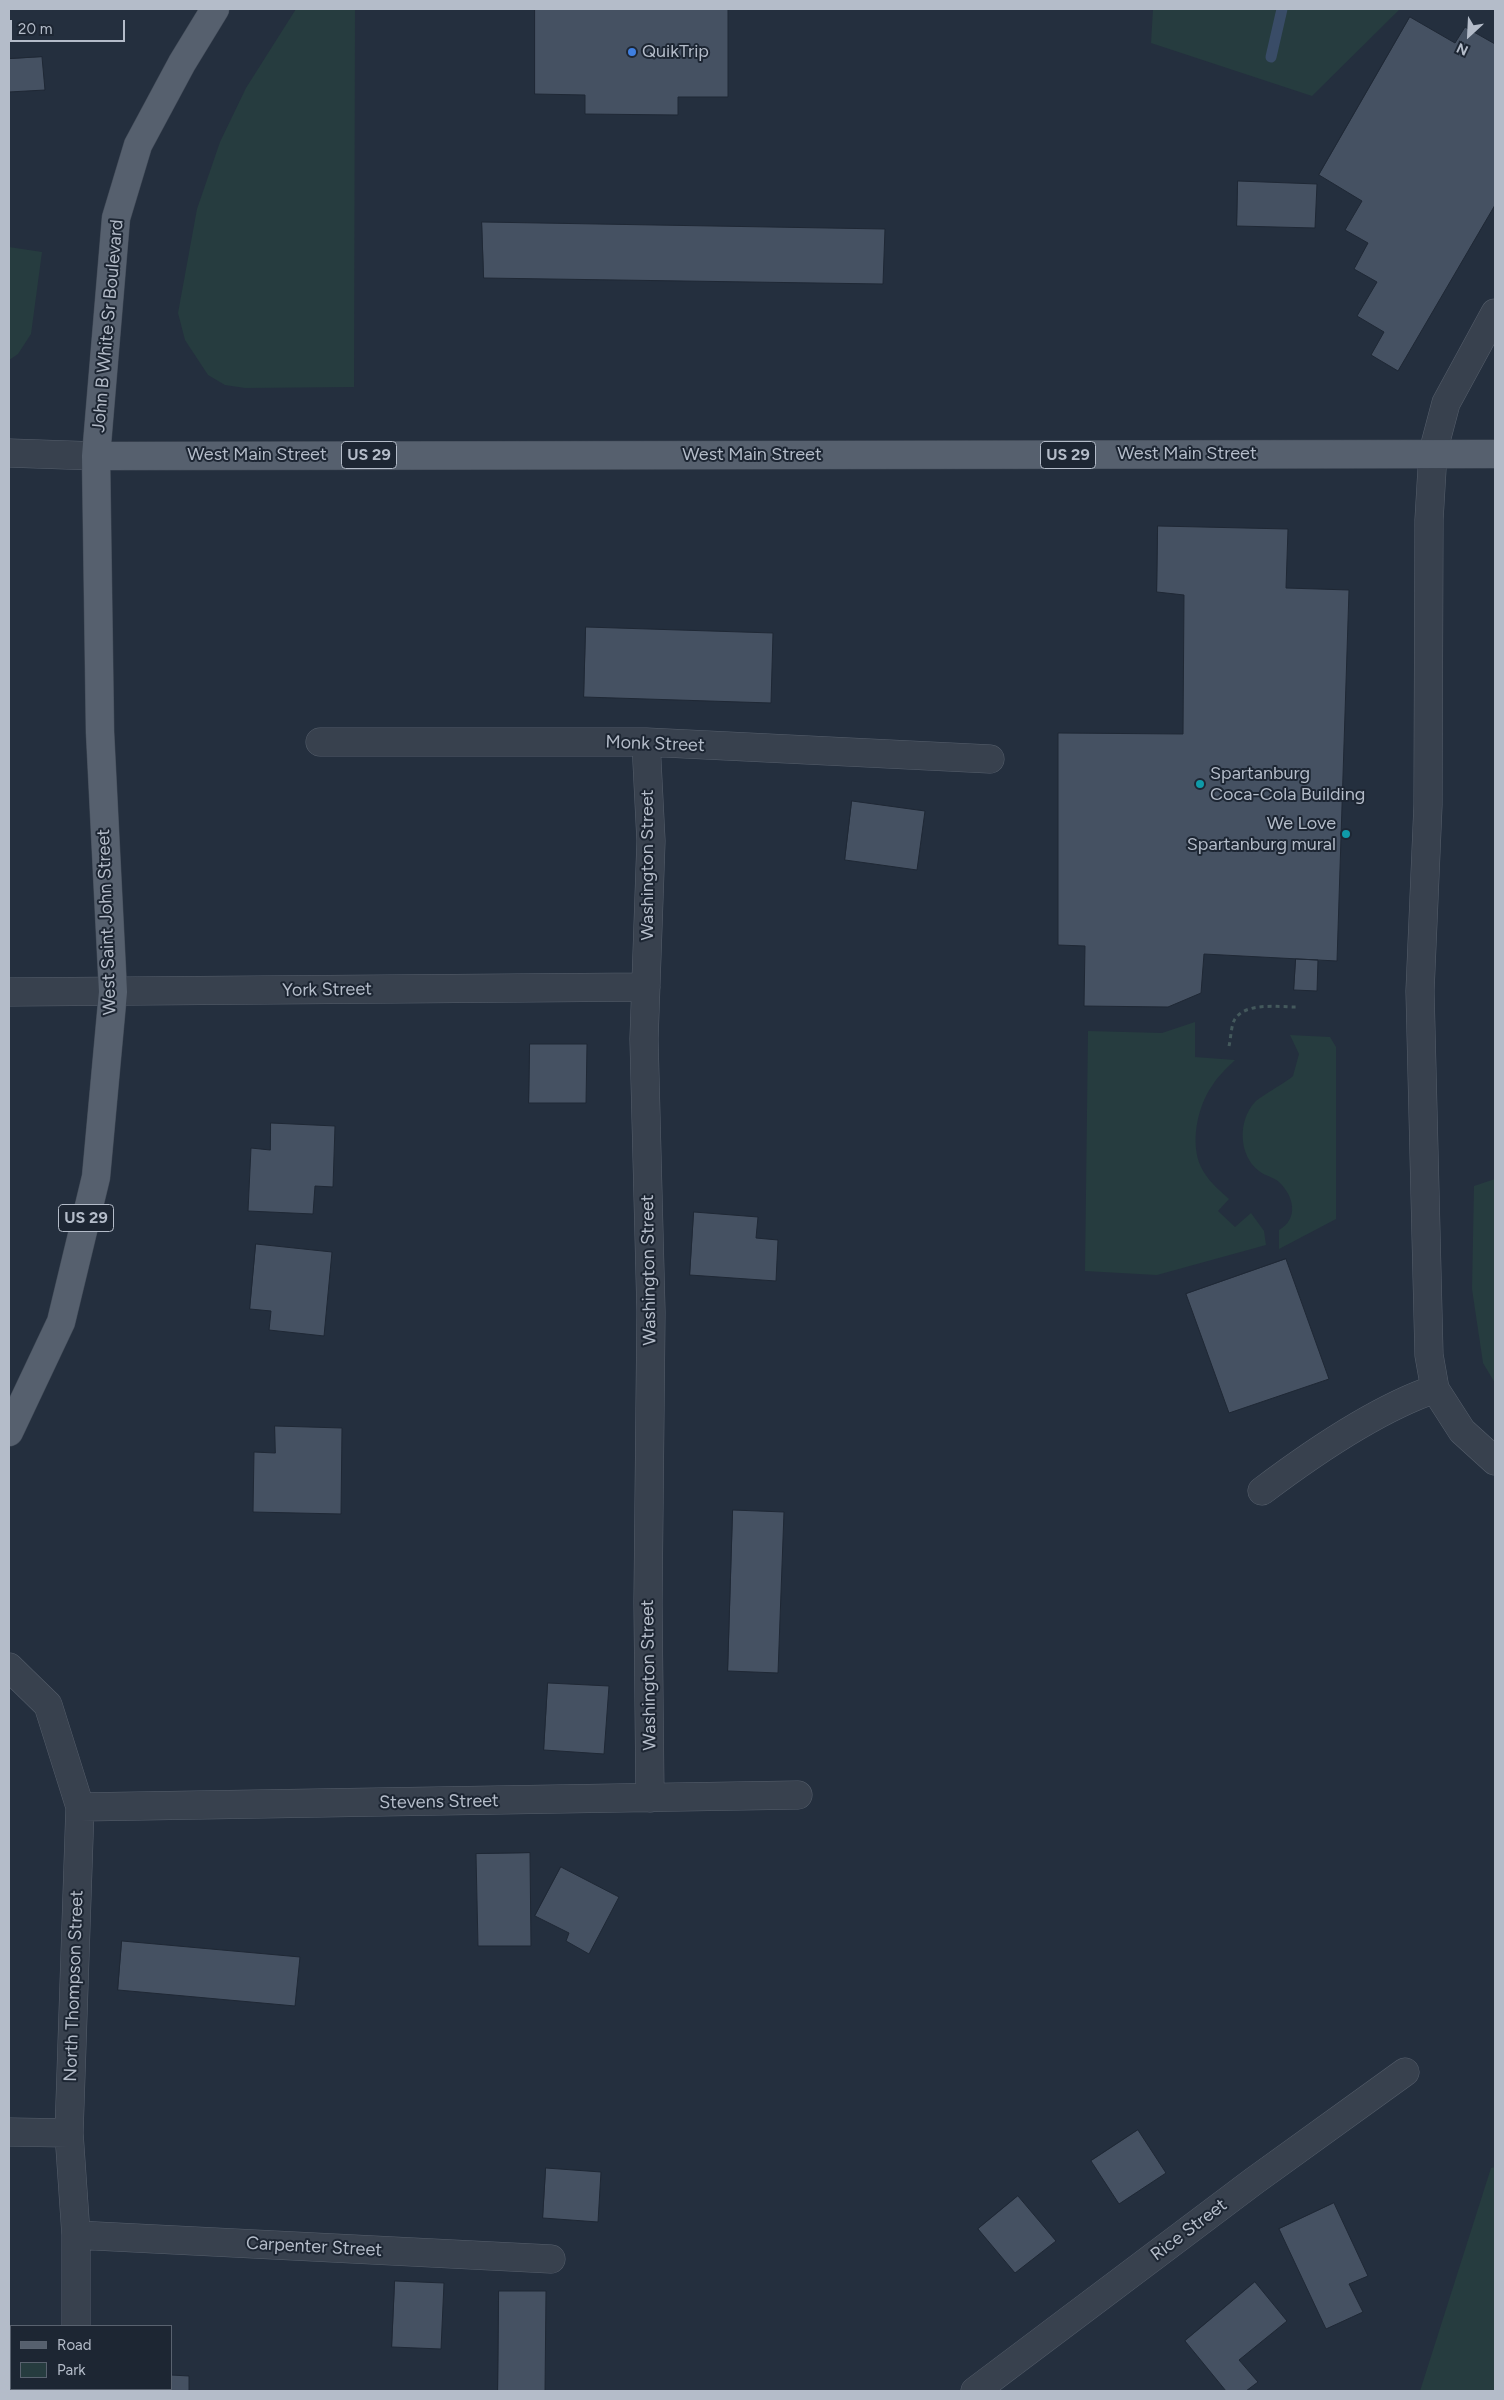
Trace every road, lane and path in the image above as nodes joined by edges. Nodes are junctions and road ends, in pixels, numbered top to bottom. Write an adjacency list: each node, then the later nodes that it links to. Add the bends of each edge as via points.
1 (215, 9): 6 (main road, John B White Sr Boulevard, via 138,145 116,218)
2 (1495, 313): 3 (street, via 1446,403)
3 (1433, 452): 5 (main road, West Main Street / US 29); 6 (main road, West Main Street / US 29); 15 (street, via 1429,520 1428,805 1420,991 1429,1355)
4 (9, 453): 6 (street, West Main Street)
5 (1495, 454)
6 (96, 456): 12 (main road, West Saint John Street / US 29, via 100,732)
7 (320, 742): 8 (street, Monk Street)
8 (646, 742): 9 (street, Monk Street); 10 (street, Washington Street, via 651,841)
9 (990, 759)
10 (646, 987): 12 (street, York Street); 21 (street, Washington Street, via 644,1039 651,1312)
11 (9, 992): 12 (street, York Street)
12 (113, 992): 16 (main road, West Saint John Street / US 29, via 94,1186 61,1322)
13 (1296, 1007): 14 (path, via 1244,1010 1235,1019)
14 (1230, 1046)
15 (1435, 1389): 17 (street, via 1462,1431); 18 (street, via 1410,1398 1308,1456)
16 (9, 1432)
17 (1495, 1461)
18 (1262, 1491)
19 (9, 1667): 22 (street, North Thompson Street, via 48,1705)
20 (798, 1795): 21 (street, Stevens Street)
21 (650, 1798): 22 (street, Stevens Street)
22 (80, 1807): 25 (street, North Thompson Street)
23 (1405, 2072): 29 (street, Rice Street)
24 (9, 2132): 25 (street)
25 (70, 2133): 26 (street, North Thompson Street)
26 (76, 2235): 27 (street, Carpenter Street); 28 (street, North Thompson Street)
27 (551, 2258)
28 (76, 2325)
29 (975, 2391)

